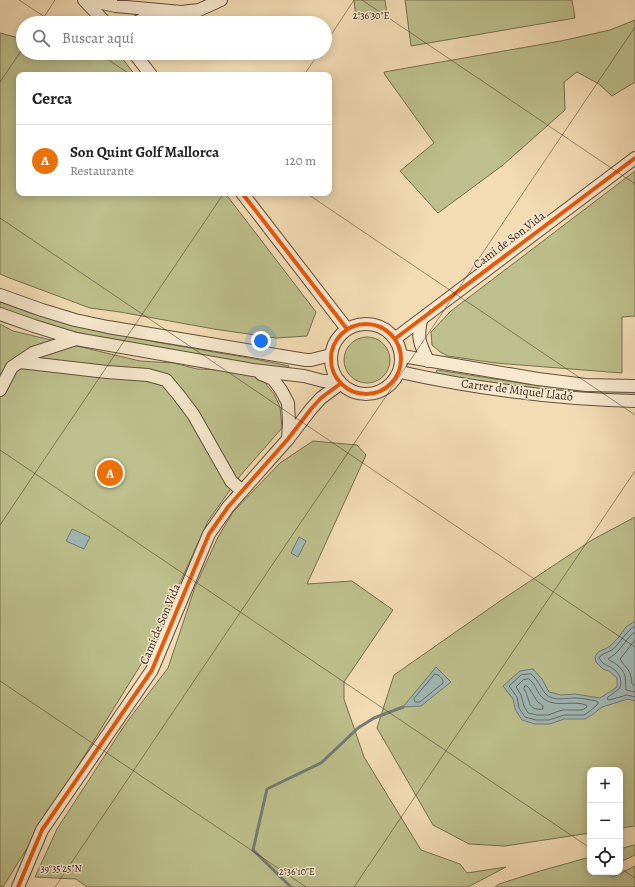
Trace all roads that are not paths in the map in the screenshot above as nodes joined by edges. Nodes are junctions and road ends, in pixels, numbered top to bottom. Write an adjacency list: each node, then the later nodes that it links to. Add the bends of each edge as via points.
1 (84, 0): 6 (street)
2 (87, 0): 4 (street)
3 (221, 0): 5 (street, via 199,10)
4 (120, 7): 5 (street); 7 (street, via 112,8); 8 (street, via 128,10)
5 (160, 11): 9 (street)
6 (99, 16)
7 (106, 16)
8 (131, 16)
9 (150, 16)
10 (139, 60): 11 (street)
11 (149, 72)
12 (635, 158): 16 (street, Camí de Son Vida)
13 (244, 196): 17 (street)
14 (0, 295): 20 (street, via 75,320 108,327 306,360)
15 (0, 314): 18 (street)
16 (421, 320): 19 (street, Camí de Son Vida); 22 (street, via 420,343)
17 (347, 329): 19 (street, via 364,323 382,327); 20 (street, via 336,340)
18 (76, 338): 23 (street, via 33,353); 24 (street)
19 (396, 338): 21 (street)
20 (331, 355): 26 (street, via 332,370)
21 (402, 356): 22 (street, Carrer de Miquel Lladó); 25 (street)
22 (428, 361): 27 (street, Carrer de Miquel Lladó, via 586,385)
23 (20, 362): 28 (street, via 12,367); 31 (street, via 148,375 166,380 193,414 231,481)
24 (253, 370): 26 (street); 30 (street, via 273,379 288,403)
25 (400, 372): 26 (street, via 392,385 380,393 366,395 352,392); 29 (street, Carrer de Miquel Lladó, via 517,392)
26 (339, 383): 30 (street, Camí de Son Vida, via 321,398)
27 (635, 386)
28 (0, 390)
29 (635, 401)
30 (288, 439): 31 (street, Camí de Son Vida)
31 (242, 491): 32 (street, Camí de Son Vida, via 208,534 152,670 42,830)
32 (18, 887)

